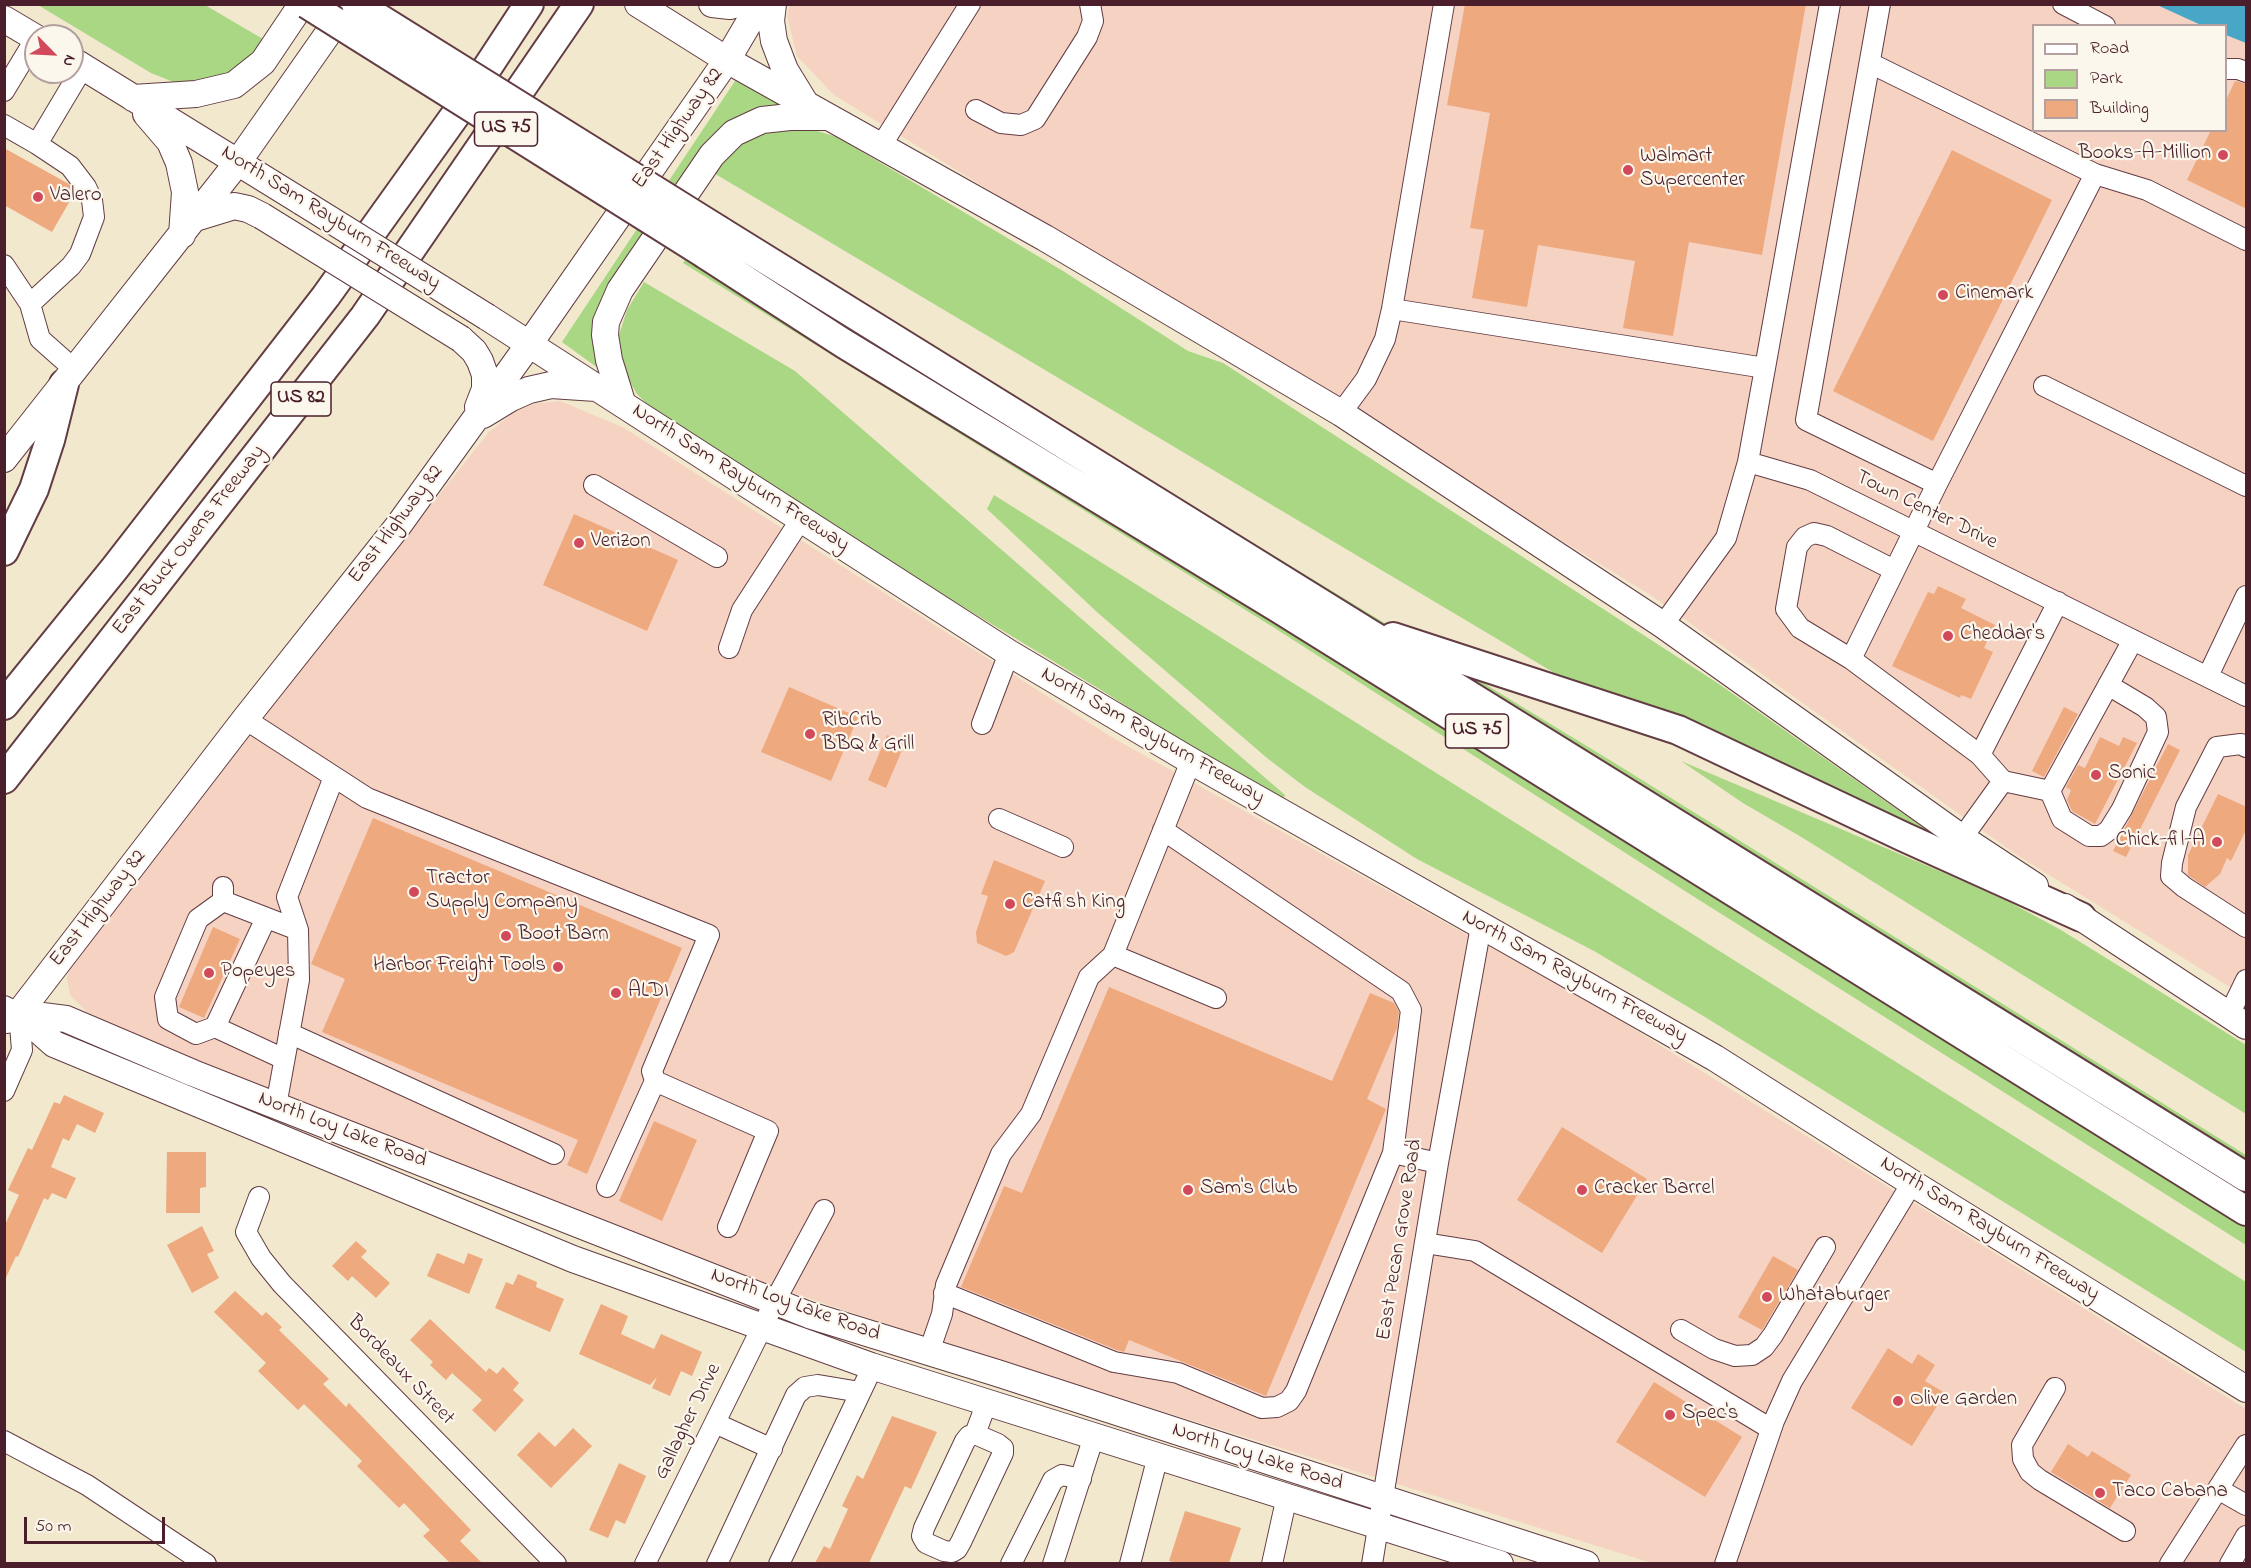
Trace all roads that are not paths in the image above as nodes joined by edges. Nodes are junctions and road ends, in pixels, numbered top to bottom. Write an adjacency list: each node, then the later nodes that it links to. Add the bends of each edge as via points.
1 (302, 4): 29 (main road, via 262,62 234,85 196,94)
2 (307, 4): 40 (highway, US 75, bridge)
3 (348, 4): 36 (main road)
4 (356, 4): 40 (highway, US 75, bridge)
5 (529, 4): 73 (highway, East Buck Owens Freeway / US 82, via 464,103 326,296)
6 (579, 4): 80 (highway, East Buck Owens Freeway / US 82, via 365,316)
7 (638, 4): 22 (main road)
8 (712, 4): 9 (main road)
9 (737, 4)
10 (760, 4): 22 (main road, East Highway 82)
11 (773, 4): 30 (main road, via 774,41 785,70)
12 (970, 4): 35 (street)
13 (1090, 4): 31 (street, via 1093,21 1087,37 1035,119 1021,125 1001,123)
14 (1444, 4): 43 (street)
15 (1830, 4): 45 (street)
16 (1880, 4): 23 (street)
17 (2063, 4): 19 (street)
18 (4, 19): 20 (main road)
19 (2101, 24)
20 (24, 31)
21 (24, 58): 28 (street)
22 (726, 60): 30 (main road); 44 (main road, East Highway 82)
23 (1870, 63): 37 (street); 54 (street, via 1806,420)
24 (84, 68): 29 (main road, North Sam Rayburn Freeway)
25 (2227, 69): 26 (street)
26 (2247, 72)
27 (67, 84): 34 (street)
28 (4, 91)
29 (133, 98): 36 (main road, North Sam Rayburn Freeway); 38 (main road, via 170,142 180,163)
30 (806, 104): 32 (main road)
31 (976, 110)
32 (829, 117): 35 (main road); 49 (main road, via 762,120 734,133 712,155 620,290 606,322 608,354)
33 (4, 125): 34 (street)
34 (37, 144): 42 (street, via 70,166 89,193 94,217 80,254)
35 (881, 146): 50 (main road)
36 (238, 162): 38 (main road); 44 (main road, North Sam Rayburn Freeway, bridge)
37 (2095, 174): 39 (street, via 2147,190); 54 (street)
38 (188, 226): 46 (main road); 51 (main road, bridge, via 234,206 248,209 461,339 474,351 485,375 485,389)
39 (2247, 240)
40 (712, 243): 64 (highway, US 75); 111 (highway, US 75, via 843,343 1300,621)
41 (4, 266): 42 (street)
42 (30, 304): 46 (street, via 40,339)
43 (1392, 309): 45 (street); 50 (street, via 1385,339 1366,379)
44 (530, 343): 48 (main road, North Sam Rayburn Freeway); 51 (main road, East Highway 82)
45 (1765, 368): 53 (street)
46 (69, 377): 52 (main road); 59 (highway, via 34,489)
47 (2044, 386): 56 (street)
48 (598, 389): 49 (main road, North Sam Rayburn Freeway); 51 (main road, via 551,385 529,390)
49 (622, 402): 57 (main road, North Sam Rayburn Freeway)
50 (1341, 412): 65 (main road)
51 (473, 422): 74 (main road, East Highway 82, via 398,526)
52 (4, 459)
53 (1748, 462): 58 (street, Town Center Drive, via 1810,480); 65 (street, via 1726,538)
54 (1937, 484): 58 (street)
55 (594, 485): 60 (street)
56 (2247, 486)
57 (801, 519): 67 (street, via 742,610); 68 (main road, North Sam Rayburn Freeway)
58 (1913, 531): 61 (street); 63 (street, Town Center Drive)
59 (4, 551)
60 (717, 557)
61 (1894, 570): 69 (street); 69 (street, via 1827,536 1814,533 1797,547 1786,609 1800,628)
62 (2247, 596): 70 (street)
63 (2058, 603): 66 (street, Town Center Drive); 77 (street)
64 (1348, 622): 87 (highway, via 1678,730); 106 (highway, US 75)
65 (1663, 625): 85 (main road)
66 (2133, 640): 70 (street, Town Center Drive); 71 (street)
67 (729, 648)
68 (1009, 653): 75 (street); 78 (main road, North Sam Rayburn Freeway)
69 (1851, 658): 77 (street)
70 (2208, 676): 72 (street, Town Center Drive)
71 (2108, 685): 82 (street); 82 (street, via 2156,717 2158,732 2122,809 2109,830 2101,836 2089,836 2062,819)
72 (2247, 696)
73 (4, 705)
74 (245, 719): 79 (street); 95 (main road, East Highway 82)
75 (982, 724)
76 (2247, 747): 90 (street, via 2217,747 2186,807 2171,870 2171,876 2184,888)
77 (1980, 755): 81 (street)
78 (1191, 761): 84 (street); 89 (main road, North Sam Rayburn Freeway)
79 (334, 777): 91 (street, via 288,897); 100 (street, via 367,798 709,935 652,1071)
80 (4, 779)
81 (2003, 781): 82 (street); 85 (street)
82 (2050, 791)
83 (999, 819): 86 (street)
84 (1163, 830): 92 (street); 103 (street, via 1401,991 1411,1010)
85 (1962, 838): 87 (main road)
86 (1064, 847)
87 (2081, 917): 96 (main road)
88 (266, 918): 91 (street); 97 (street); 97 (street, via 223,894 198,919 165,997 168,1019 196,1034)
89 (1481, 926): 105 (street, East Pecan Grove Road); 107 (main road, North Sam Rayburn Freeway, via 1715,1058)
90 (2247, 927)
91 (298, 930): 98 (street, via 299,980)
92 (1113, 955): 94 (street); 115 (street, via 1089,977 1031,1113 1001,1154)
93 (2247, 980): 96 (street)
94 (1216, 998)
95 (9, 1014): 101 (street, via 22,1050); 102 (main road, North Loy Lake Road, via 66,1019); 117 (main road, North Loy Lake Road, via 54,1044 573,1259)
96 (2238, 1020)
97 (215, 1027): 99 (street)
98 (289, 1033): 99 (street); 104 (street)
99 (284, 1059): 102 (street)
100 (654, 1081): 108 (street); 112 (street, via 768,1131)
101 (4, 1090)
102 (276, 1106): 116 (main road, North Loy Lake Road)
103 (1393, 1153): 105 (street); 115 (street, via 1296,1391 1289,1401 1277,1407 1262,1408 1178,1373 1114,1362)
104 (554, 1154)
105 (1438, 1163): 113 (street, East Pecan Grove Road)
106 (2247, 1177)
107 (1912, 1183): 122 (main road, North Sam Rayburn Freeway); 126 (street, via 1792,1381)
108 (607, 1187)
109 (259, 1197): 142 (street, Bordeaux Street, via 246,1232 282,1284)
110 (824, 1210): 116 (street, Gallagher Drive)
111 (2247, 1211)
112 (728, 1227)
113 (1425, 1243): 126 (street, via 1475,1251); 136 (street, East Pecan Grove Road)
114 (1825, 1247): 118 (street, via 1773,1335 1752,1355 1735,1356 1714,1349)
115 (945, 1293): 119 (street)
116 (775, 1301): 117 (street, Gallagher Drive); 119 (main road, North Loy Lake Road)
117 (762, 1327): 120 (main road, North Loy Lake Road); 125 (street, Gallagher Drive)
118 (1681, 1330)
119 (929, 1352): 136 (main road, North Loy Lake Road)
120 (873, 1366): 123 (street); 124 (main road, North Loy Lake Road)
121 (2055, 1388): 139 (street, via 2022,1445 2023,1459 2040,1480)
122 (2247, 1389)
123 (860, 1392): 131 (street, via 818,1385 805,1387 796,1395); 145 (street)
124 (987, 1402): 127 (street); 128 (main road, North Loy Lake Road)
125 (715, 1423): 131 (street); 143 (street, Gallagher Drive)
126 (1771, 1429): 153 (street)
127 (975, 1434): 127 (street, via 998,1444 1003,1454 961,1542 952,1552 944,1551 926,1543 922,1536 924,1528 966,1441)
128 (1094, 1436): 132 (main road, North Loy Lake Road); 133 (street)
129 (4, 1441): 141 (street, via 87,1485)
130 (2247, 1445): 134 (street)
131 (772, 1449): 144 (street)
132 (1158, 1456): 135 (main road, North Loy Lake Road); 148 (street)
133 (1081, 1479): 146 (street, via 1062,1475 1053,1480); 147 (street)
134 (2218, 1489): 137 (street); 154 (street)
135 (1287, 1496): 138 (main road, North Loy Lake Road); 149 (street)
136 (1383, 1498): 138 (street, East Pecan Grove Road); 152 (main road, North Loy Lake Road)
137 (2247, 1505)
138 (1378, 1525): 150 (street, East Pecan Grove Road); 151 (main road, North Loy Lake Road)
139 (2125, 1531)
140 (2247, 1536): 155 (street)
141 (206, 1563)
142 (556, 1563)
143 (645, 1563)
144 (717, 1563)
145 (779, 1563)
146 (1011, 1563)
147 (1053, 1563)
148 (1130, 1563)
149 (1272, 1563)
150 (1372, 1563)
151 (1500, 1563)
152 (1586, 1563)
153 (1725, 1563)
154 (2170, 1563)
155 (2230, 1563)

